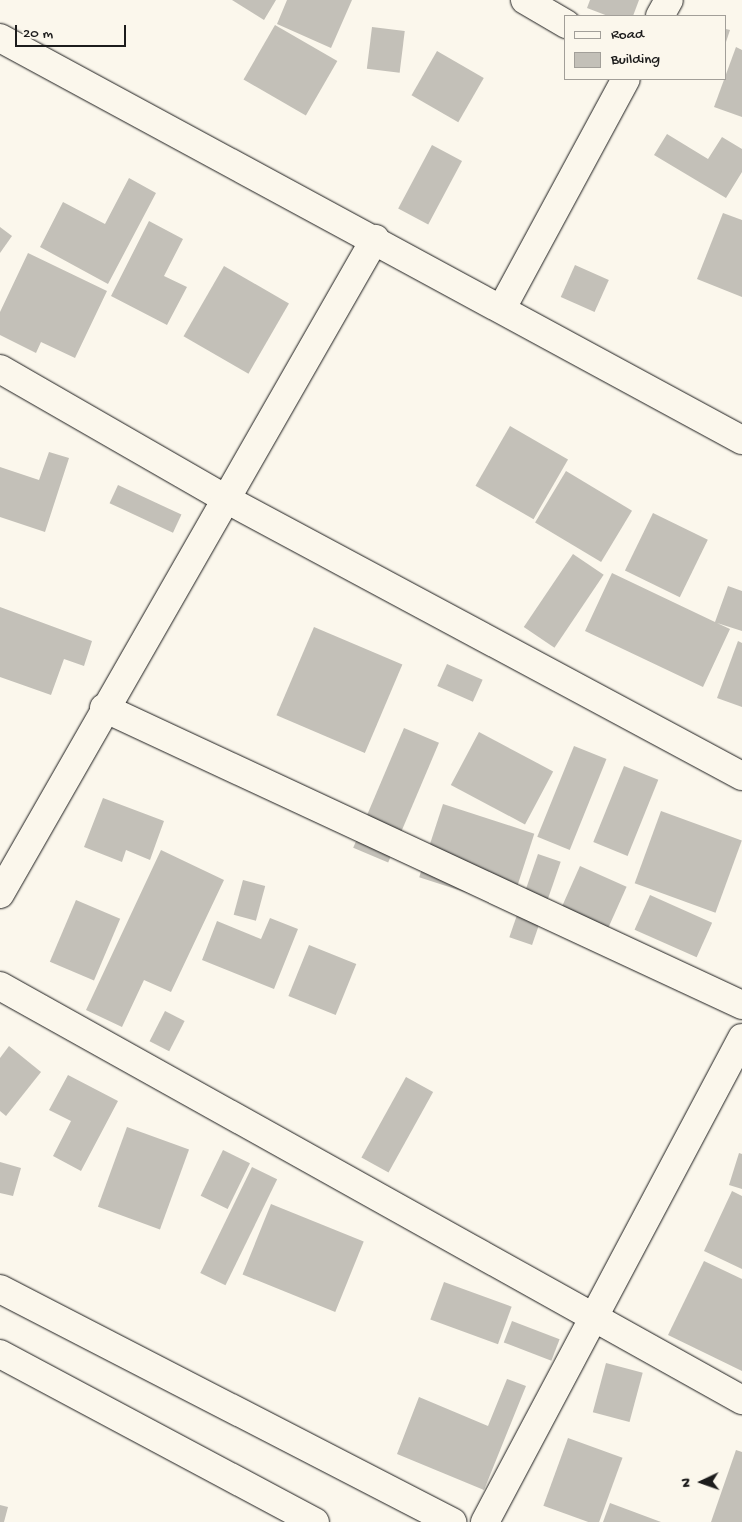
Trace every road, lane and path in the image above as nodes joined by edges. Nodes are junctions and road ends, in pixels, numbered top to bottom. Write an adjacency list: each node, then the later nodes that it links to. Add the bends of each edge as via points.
1 (525, 0): 4 (street)
2 (669, 0): 3 (street)
3 (661, 15)
4 (564, 23)
5 (0, 38): 7 (street)
6 (625, 80): 8 (street)
7 (375, 239): 8 (street); 11 (street)
8 (502, 308): 10 (street)
9 (0, 369): 11 (street)
10 (741, 438)
11 (224, 498): 12 (street); 13 (street)
12 (104, 708): 14 (street); 16 (street)
13 (742, 776)
14 (0, 894)
15 (0, 986): 19 (street)
16 (742, 1005)
17 (742, 1038): 19 (street)
18 (0, 1288): 23 (street)
19 (593, 1318): 21 (street); 24 (street)
20 (0, 1354): 22 (street)
21 (742, 1400)
22 (316, 1522)
23 (452, 1522)
24 (485, 1522)

